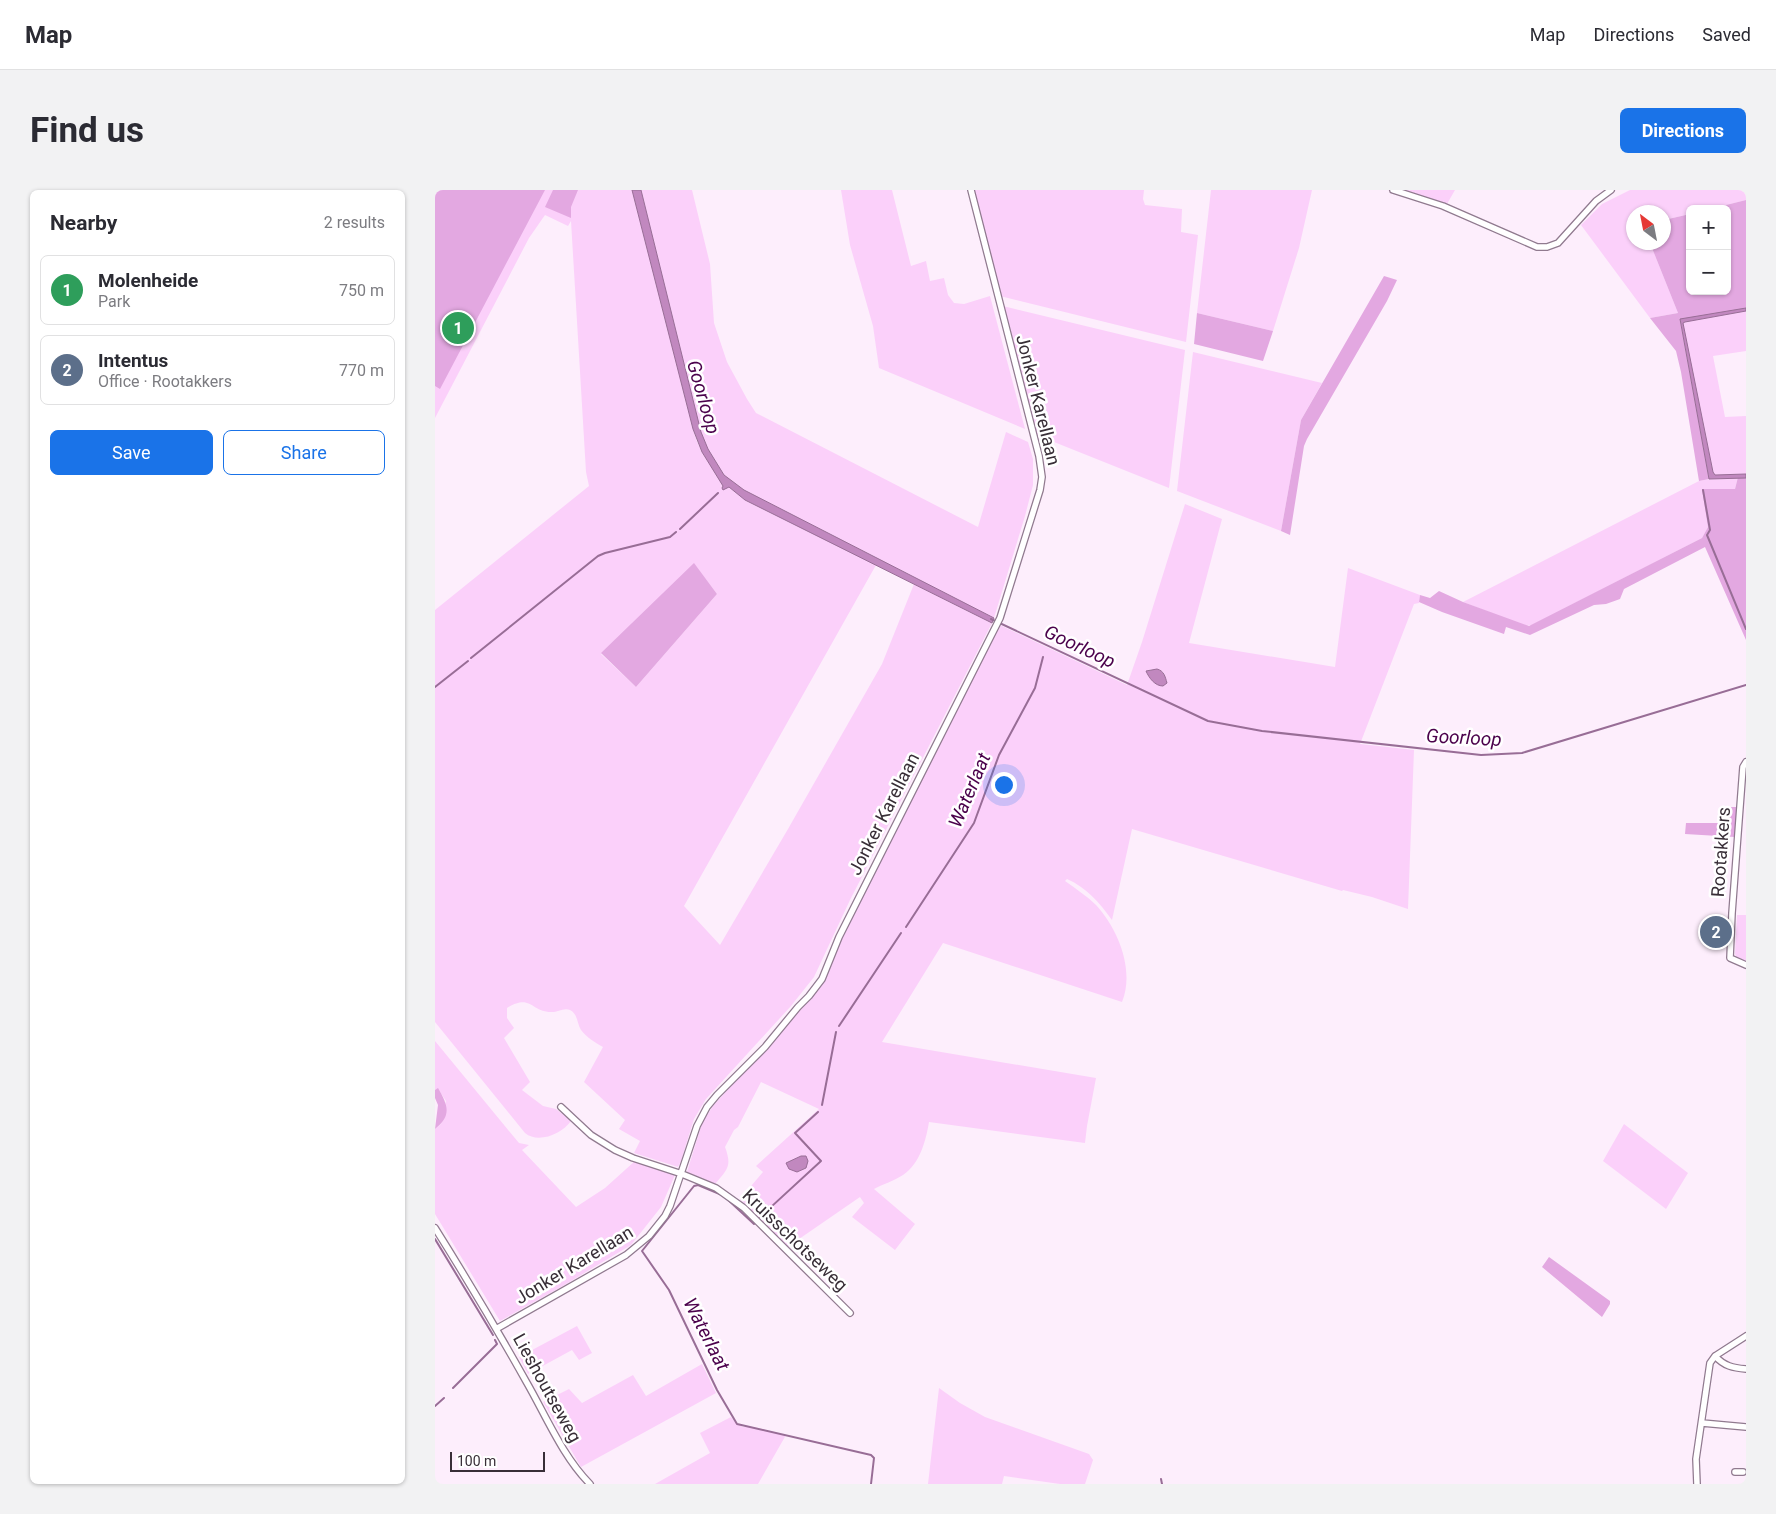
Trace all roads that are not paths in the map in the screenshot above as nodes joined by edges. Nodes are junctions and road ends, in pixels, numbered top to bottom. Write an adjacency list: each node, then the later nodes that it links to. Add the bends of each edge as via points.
1 (971, 190): 7 (street, Jonker Karellaan, via 1039,456 1040,490 1000,618 843,928 822,979 765,1047 707,1107 697,1126)
2 (1393, 190): 3 (street, via 1443,206 1537,247 1547,247 1558,243 1596,201)
3 (1611, 190)
4 (1746, 762): 5 (street, Rootakkers, via 1743,767 1730,958)
5 (1746, 965)
6 (561, 1107): 7 (street, Kruisschotseweg, via 591,1135 615,1150)
7 (682, 1174): 9 (street, Kruisschotseweg, via 716,1188 744,1208); 10 (street, Jonker Karellaan, via 665,1216 639,1245)
8 (435, 1228): 10 (street, Lieshoutseweg)
9 (850, 1313)
10 (496, 1329): 18 (street, Lieshoutseweg, via 568,1455)
11 (1746, 1336): 12 (street)
12 (1715, 1356): 13 (street, via 1727,1365); 14 (street, via 1710,1363)
13 (1746, 1369)
14 (1702, 1423): 15 (street); 19 (street, via 1696,1458)
15 (1746, 1427)
16 (1745, 1471): 17 (street)
17 (1735, 1472)
18 (590, 1484)
19 (1697, 1484)

